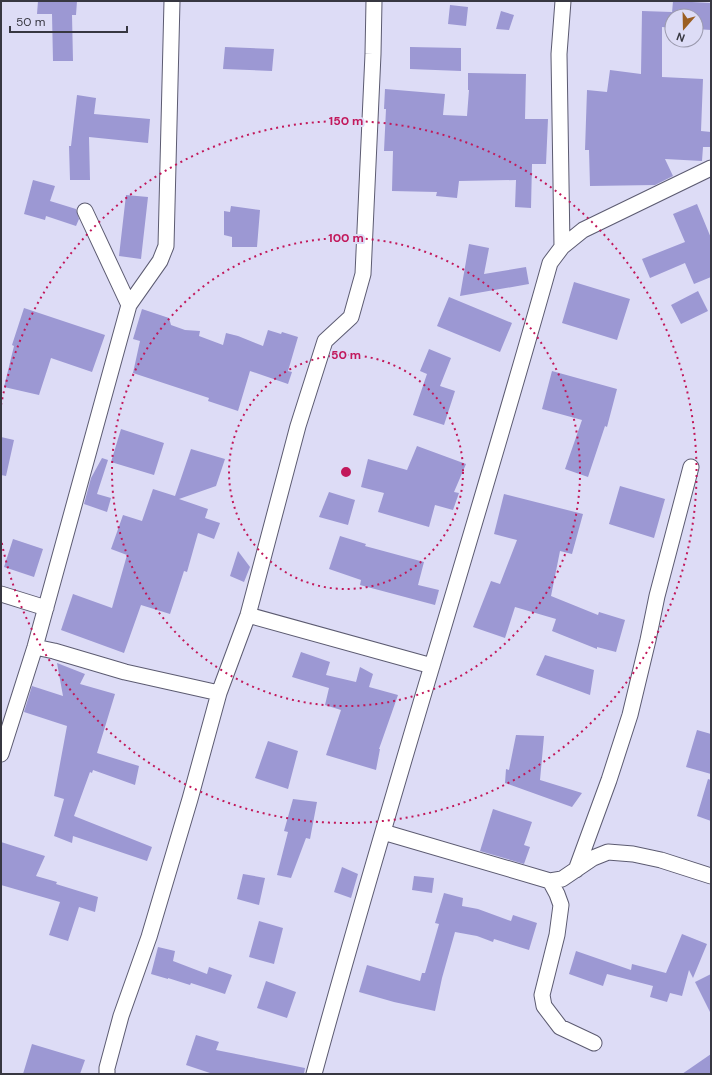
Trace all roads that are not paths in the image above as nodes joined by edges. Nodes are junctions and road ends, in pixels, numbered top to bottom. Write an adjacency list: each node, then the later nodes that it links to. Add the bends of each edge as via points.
1 (172, 1): 7 (street, via 166,246 160,261)
2 (374, 1): 11 (street, via 363,274 351,317 325,341 298,426)
3 (563, 1): 6 (street, via 559,54)
4 (711, 168): 6 (street, via 583,230)
5 (85, 211): 7 (street)
6 (562, 247): 13 (street, via 550,264)
7 (129, 305): 10 (street)
8 (691, 467): 17 (street, via 630,715)
9 (1, 594): 10 (street)
10 (46, 608): 12 (street)
11 (248, 615): 13 (street); 14 (street)
12 (35, 647): 14 (street); 15 (street)
13 (432, 666): 16 (street)
14 (219, 694): 21 (street, via 149,937 120,1016)
15 (1, 754)
16 (383, 832): 19 (street); 22 (street)
17 (576, 870): 18 (street, via 593,858 608,852 661,860); 19 (street)
18 (711, 876)
19 (550, 881): 20 (street, via 561,905 557,935 542,996 544,1006 560,1027)
20 (594, 1043)
21 (107, 1074)
22 (314, 1074)

